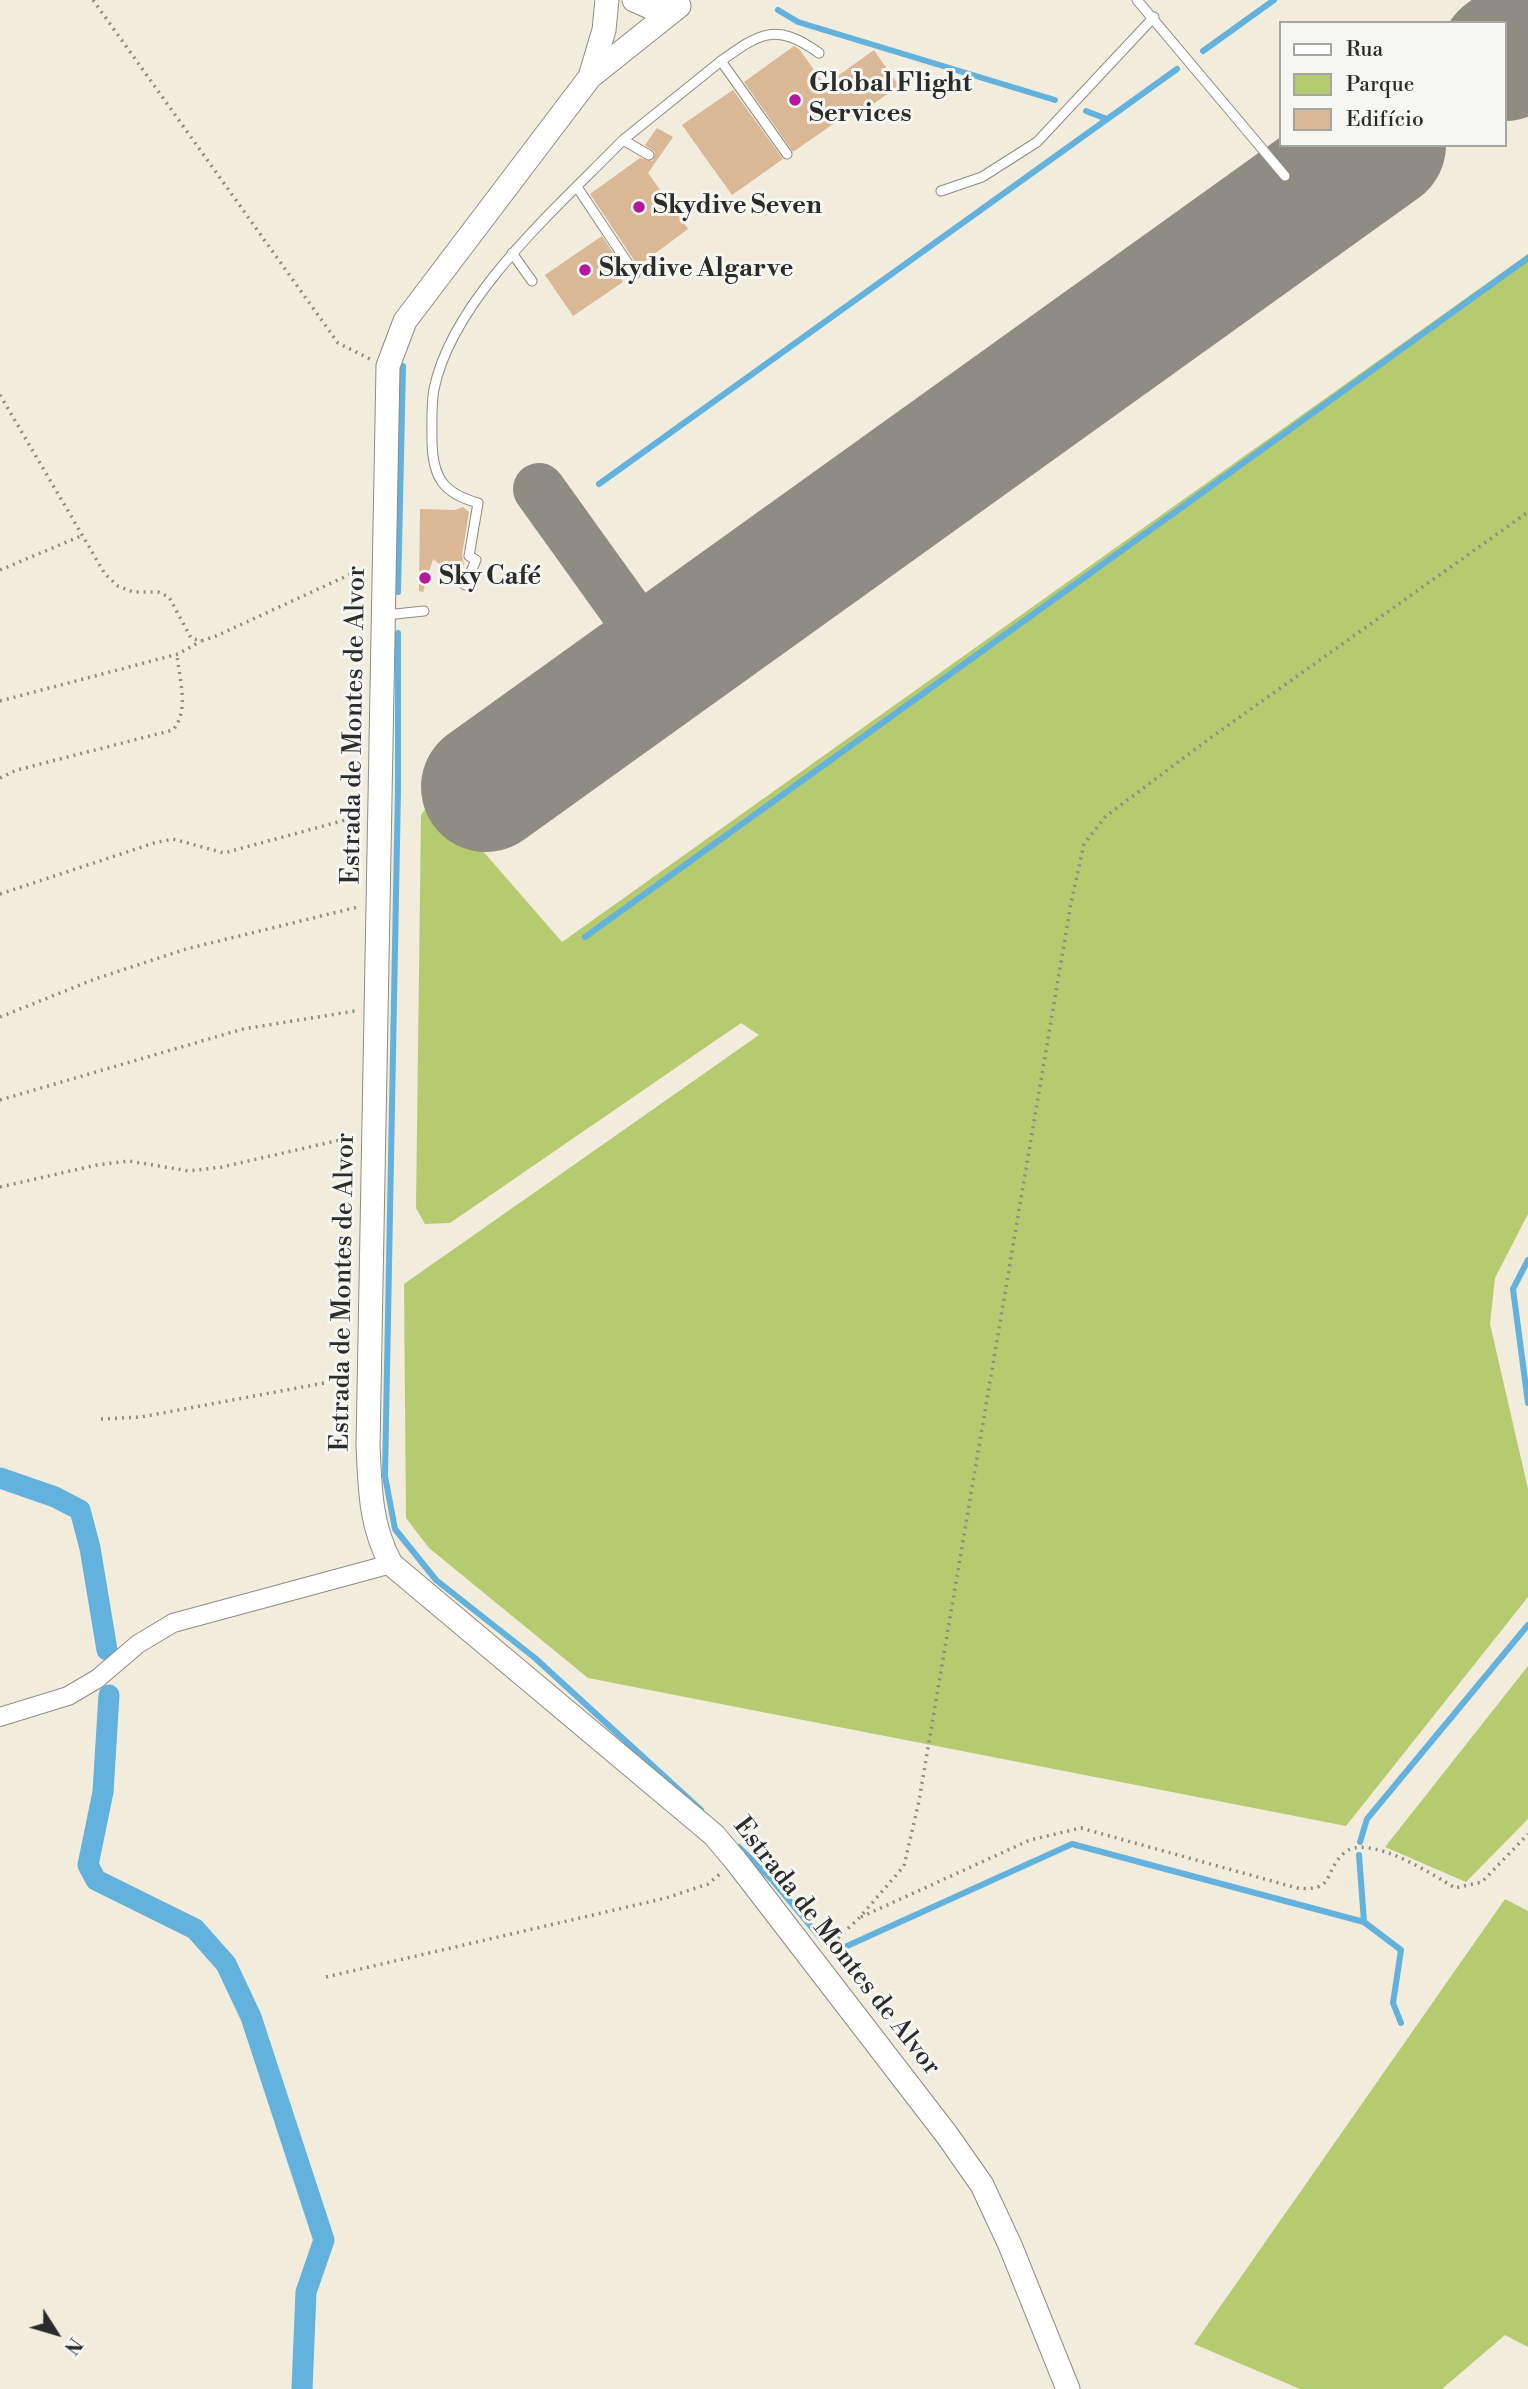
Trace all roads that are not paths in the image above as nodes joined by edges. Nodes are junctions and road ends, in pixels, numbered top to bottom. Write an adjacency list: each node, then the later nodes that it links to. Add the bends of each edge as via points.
1 (1141, 1): 5 (lane)
2 (682, 3): 4 (street)
3 (607, 7): 4 (street); 8 (street, Estrada de Montes de Alvor)
4 (644, 12): 8 (street)
5 (1154, 16): 12 (lane); 14 (lane, via 1037,142 982,177)
6 (819, 53): 7 (lane, via 804,42 763,34)
7 (721, 61): 9 (lane); 10 (lane)
8 (590, 77): 20 (street, Estrada de Montes de Alvor, via 405,321 388,366)
9 (623, 140): 11 (lane); 13 (lane)
10 (787, 154)
11 (649, 155)
12 (1284, 176)
13 (577, 187): 15 (lane); 16 (lane)
14 (941, 191)
15 (512, 253): 17 (lane); 18 (lane, via 469,312 434,389 433,463 443,485 454,495 478,503 469,556 476,560)
16 (635, 274)
17 (532, 281)
18 (465, 584)
19 (424, 611): 20 (lane)
20 (384, 615): 21 (street, Estrada de Montes de Alvor, via 371,1513)
21 (391, 1564): 22 (street, via 173,1623 68,1696); 23 (street, Estrada de Montes de Alvor, via 714,1835 736,1861 982,2185)
22 (0, 1717)
23 (1068, 2389)

